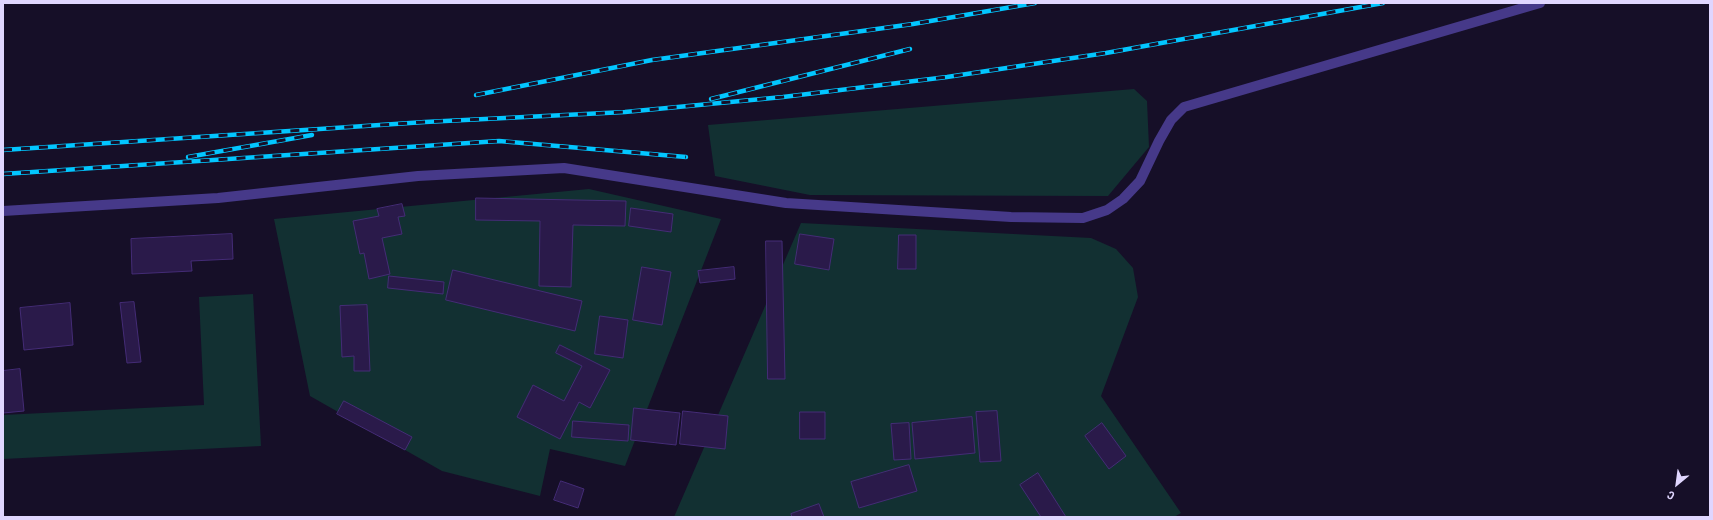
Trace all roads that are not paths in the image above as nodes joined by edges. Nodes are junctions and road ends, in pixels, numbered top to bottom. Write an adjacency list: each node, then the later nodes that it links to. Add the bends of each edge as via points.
1 (1540, 3): 2 (lane, via 1184,108 1171,120 1140,181 1108,210 1083,218 1011,217 786,203 564,168 418,176 218,198)
2 (3, 211)

